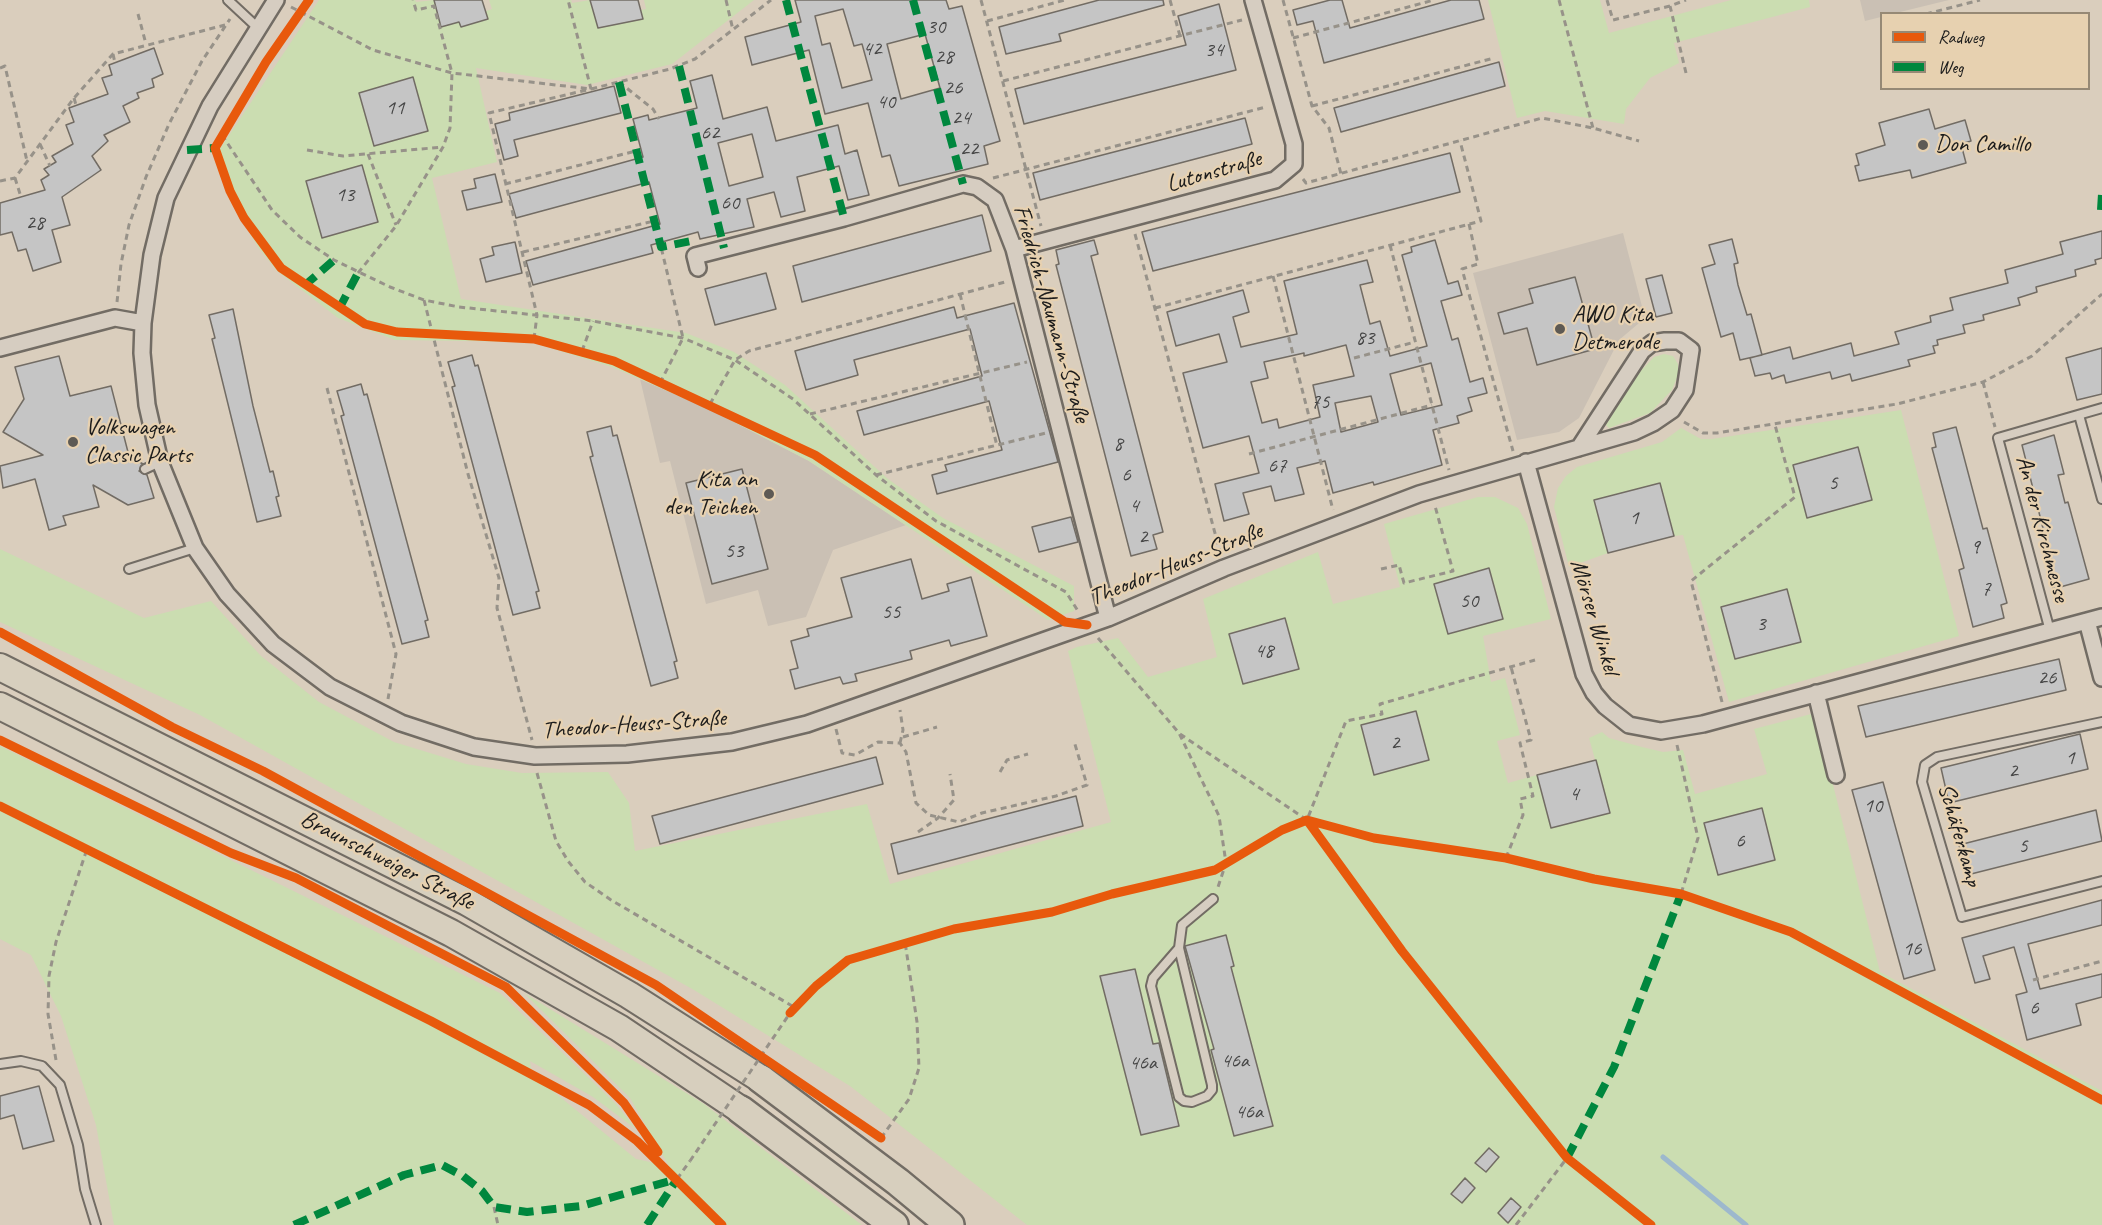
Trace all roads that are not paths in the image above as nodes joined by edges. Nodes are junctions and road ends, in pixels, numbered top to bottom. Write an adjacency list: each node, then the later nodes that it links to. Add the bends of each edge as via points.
1 (228, 0): 4 (lane)
2 (276, 0): 4 (street, Theodor-Heuss-Straße)
3 (1253, 0): 5 (street, Lutonstraße, via 1294,144 1294,164 1275,180)
4 (258, 28): 7 (street, Theodor-Heuss-Straße, via 210,106 166,198 152,255)
5 (1014, 249): 6 (street, Friedrich-Naumann-Straße, via 995,200 977,187 963,184 695,256); 18 (street, Friedrich-Naumann-Straße)
6 (698, 268)
7 (143, 323): 8 (street, via 116,318); 12 (street, Theodor-Heuss-Straße, via 147,405)
8 (0, 348)
9 (2102, 408): 10 (lane, An der Kirchmesse)
10 (2079, 415): 15 (lane); 20 (lane, An der Kirchmesse, via 1998,438)
11 (1579, 448): 11 (street, Theodor-Heuss-Straße, via 1634,432 1672,410 1685,390 1691,350 1679,341 1652,343 1642,351); 13 (street, Theodor-Heuss-Straße)
12 (160, 462): 14 (lane); 16 (street, Theodor-Heuss-Straße)
13 (1522, 463): 18 (street, Theodor-Heuss-Straße, via 1337,524); 23 (street, Mörser Winkel, via 1584,674 1605,706 1629,725 1673,730)
14 (145, 469)
15 (2102, 499)
16 (195, 548): 17 (lane); 18 (street, Theodor-Heuss-Straße, via 228,594 273,644 330,687 401,723 474,747 535,756 620,754 732,742 832,716)
17 (129, 569)
18 (1108, 618)
19 (2094, 619): 20 (street, Mörser Winkel); 22 (street)
20 (2050, 631): 23 (street, Mörser Winkel)
21 (0, 667): 31 (highway, Braunschweiger Straße, via 467,902 629,995)
22 (2102, 678)
23 (1816, 693): 26 (street)
24 (0, 706): 32 (highway, Braunschweiger Straße, via 452,933 619,1029)
25 (2102, 722): 27 (lane, Schäferkamp, via 1937,757 1925,765 1922,782 1962,917)
26 (1836, 775)
27 (2102, 881)
28 (1213, 899): 29 (lane, via 1182,925)
29 (1179, 948): 29 (lane, via 1212,1085 1207,1096 1192,1102 1179,1097 1151,986 1153,978)
30 (0, 1064): 33 (lane, via 21,1061 42,1066 60,1085)
31 (761, 1079): 35 (highway)
32 (741, 1110): 34 (highway)
33 (96, 1225)
34 (894, 1225)
35 (950, 1225)

